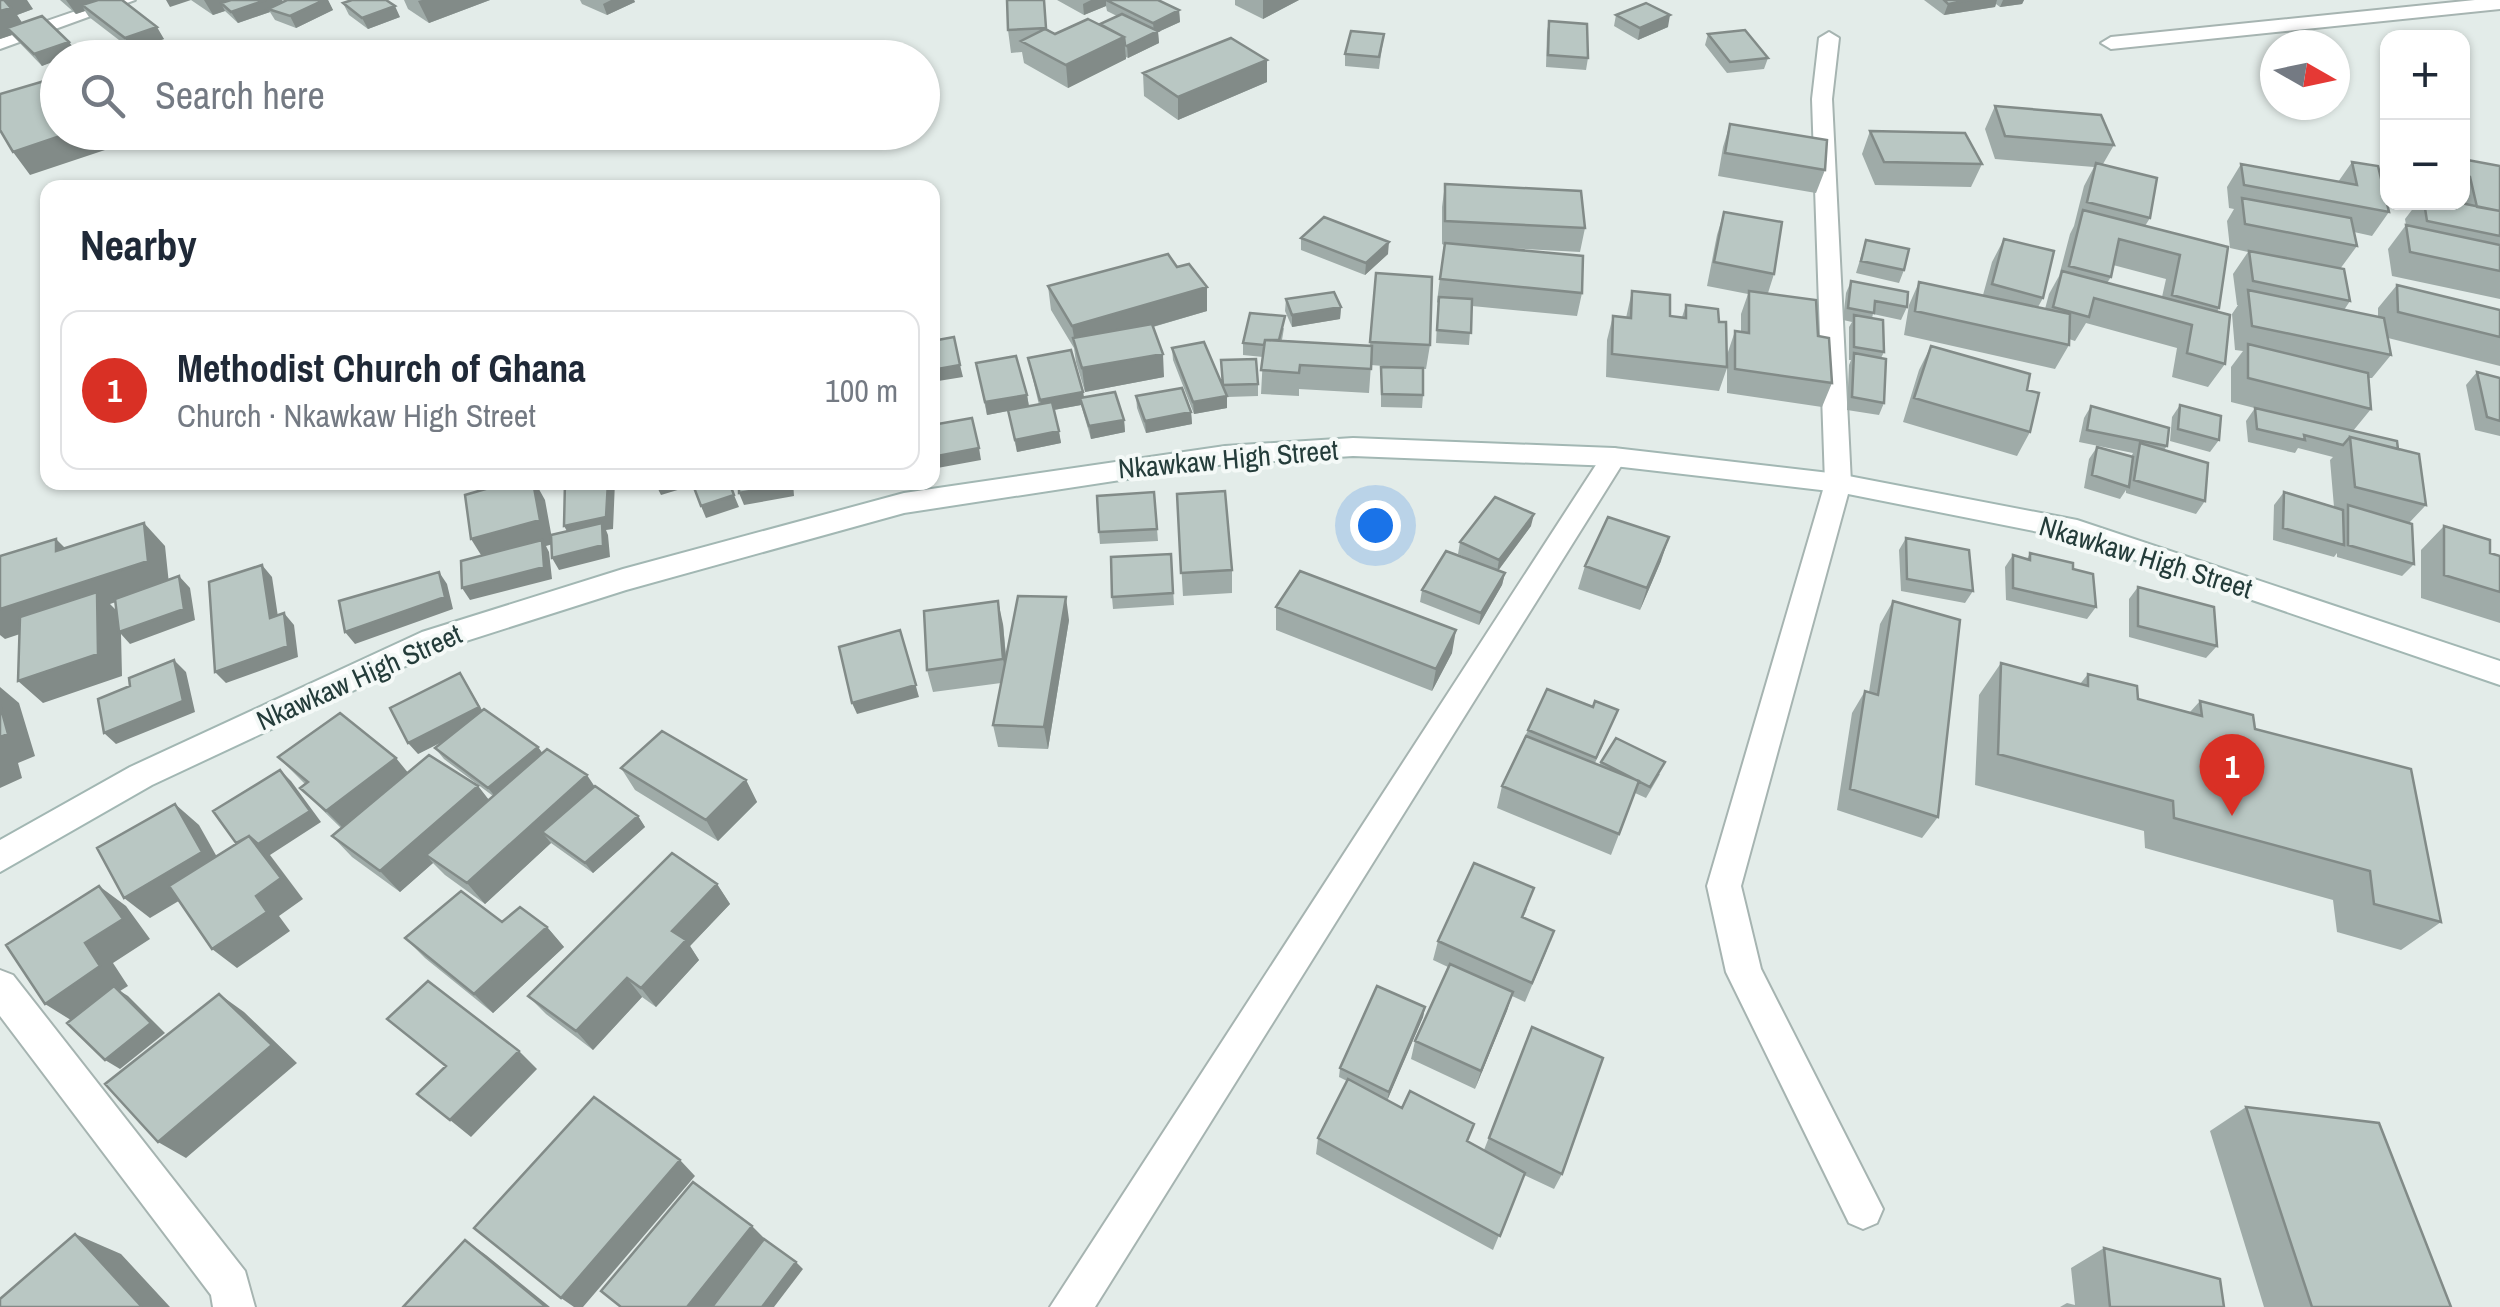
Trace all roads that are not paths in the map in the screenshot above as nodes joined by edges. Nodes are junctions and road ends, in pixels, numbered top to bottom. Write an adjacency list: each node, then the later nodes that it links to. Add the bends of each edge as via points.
1 (126, 0): 4 (street)
2 (2500, 3): 5 (street)
3 (1829, 38): 7 (street, via 1822,99)
4 (0, 43)
5 (2111, 43)
6 (1614, 457): 7 (street, Nkawkaw High Street); 9 (street, Nkawkaw High Street, via 1353,447 1243,454 904,503 433,640 141,776); 13 (street)
7 (1838, 483): 8 (street, Nkawkaw High Street, via 2077,530); 11 (street, via 1724,886 1744,972)
8 (2500, 673)
9 (0, 857)
10 (0, 987): 12 (street, via 230,1286)
11 (1864, 1210)
12 (234, 1307)
13 (1071, 1307)

